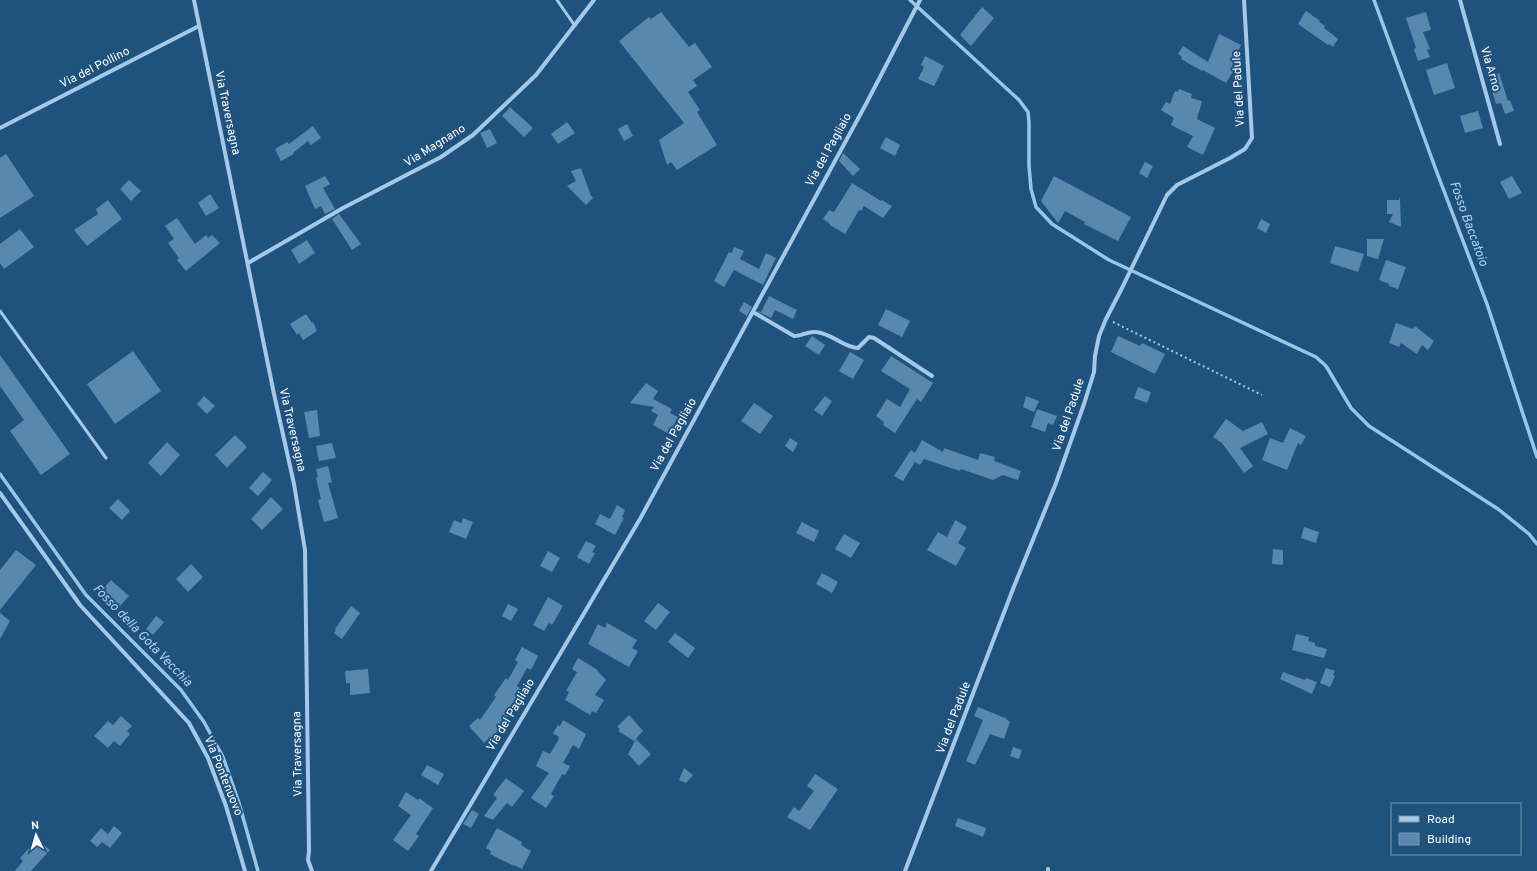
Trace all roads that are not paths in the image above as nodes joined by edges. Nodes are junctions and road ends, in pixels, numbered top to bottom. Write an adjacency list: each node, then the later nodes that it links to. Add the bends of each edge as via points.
1 (194, 0): 7 (street, Via Traversagna)
2 (557, 0): 8 (lane)
3 (594, 0): 8 (street, Via Magnano)
4 (1244, 0): 20 (street, Via del Padule, via 1252,138 1245,149 1177,185 1167,195 1106,319 1099,336 1094,372 1056,483)
5 (1460, 0): 10 (street, Via Arno)
6 (920, 1): 13 (street, Via del Pagliaio)
7 (199, 26): 9 (street, Via del Pollino); 11 (street, Via Traversagna)
8 (574, 26): 11 (street, Via Magnano, via 536,75 473,135 441,157 343,208)
9 (0, 128)
10 (1500, 144)
11 (248, 263): 18 (street, Via Traversagna, via 294,484 305,550 308,860)
12 (0, 311): 15 (lane)
13 (753, 312): 14 (street, via 794,336 817,332 829,335 853,348 858,348 869,336); 19 (street, Via del Pagliaio, via 640,520)
14 (932, 376)
15 (106, 458)
16 (0, 493): 17 (street, Via Pontenuovo, via 80,605 189,723 208,758 226,806)
17 (244, 871)
18 (312, 871)
19 (431, 871)
20 (905, 871)

